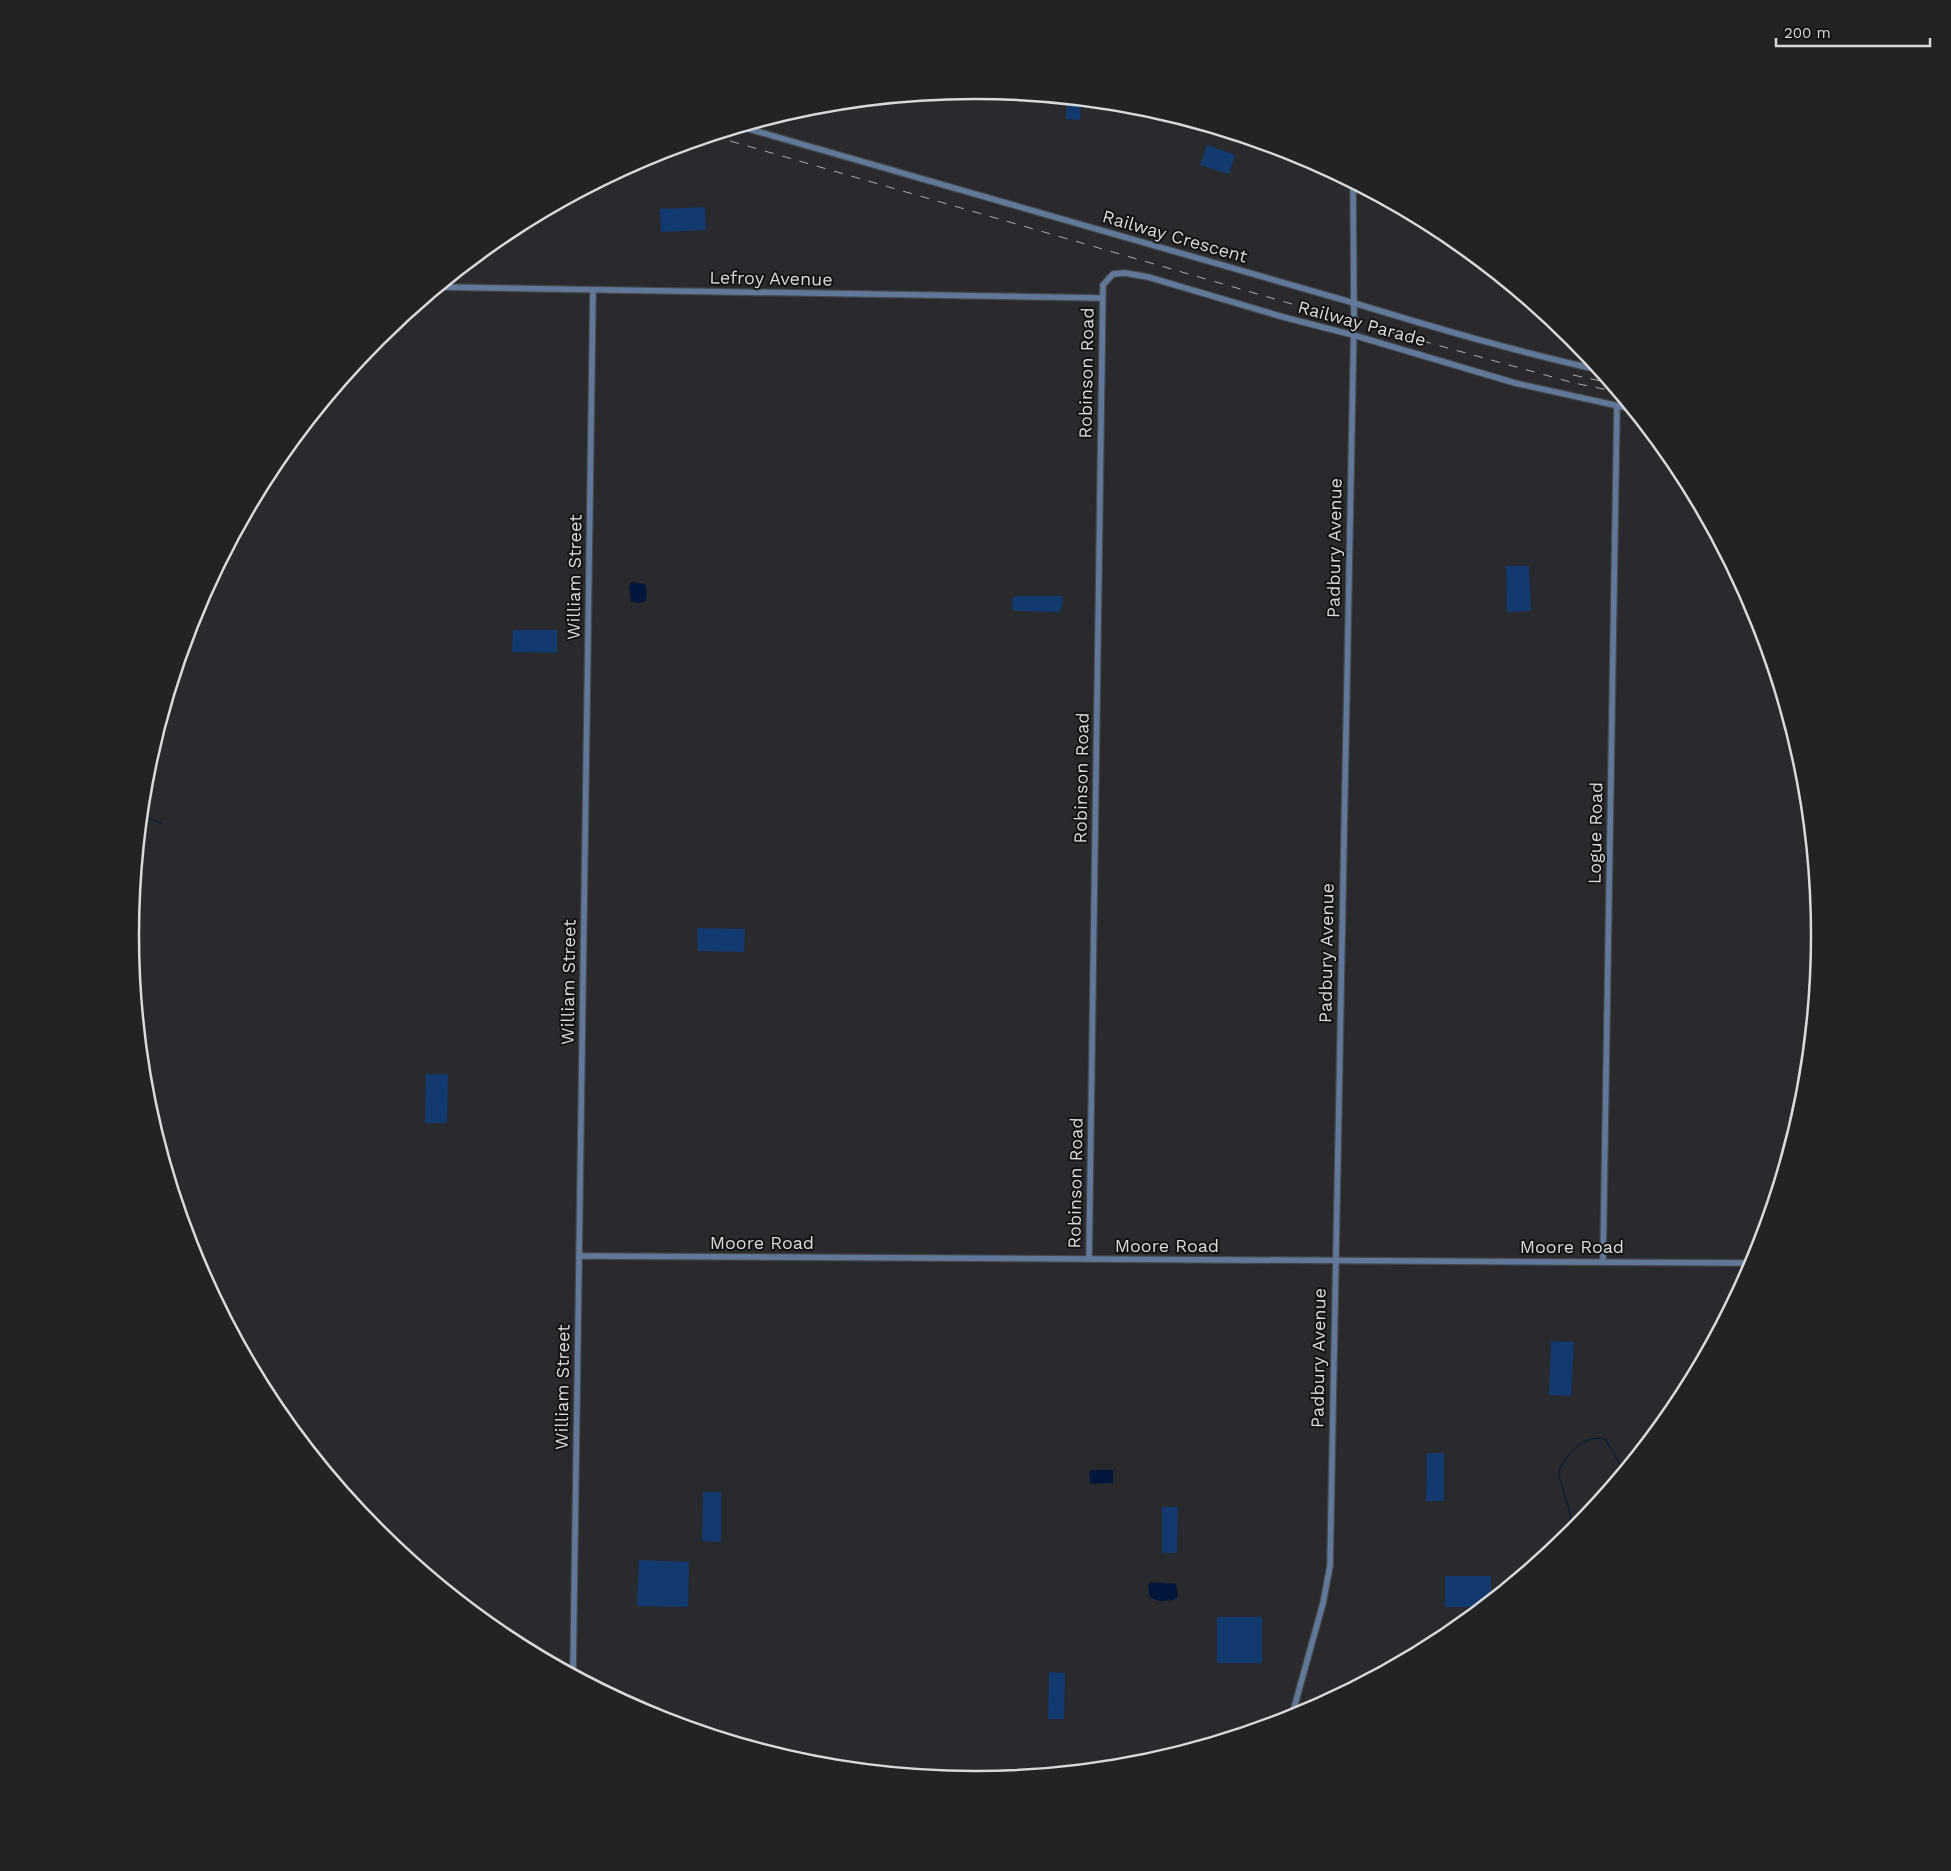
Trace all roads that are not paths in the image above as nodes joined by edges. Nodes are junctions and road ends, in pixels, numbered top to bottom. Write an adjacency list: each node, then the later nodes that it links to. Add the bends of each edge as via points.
1 (751, 130): 6 (street, Railway Crescent)
2 (1353, 189): 6 (street, Padbury Avenue)
3 (447, 287): 4 (street, Lefroy Avenue)
4 (593, 290): 5 (street, Lefroy Avenue); 11 (street, William Street)
5 (1102, 298): 7 (street, Railway Parade, via 1103,285 1113,274 1125,273); 12 (street, Robinson Road)
6 (1354, 303): 7 (street, Padbury Avenue); 8 (street, Railway Crescent, via 1452,334)
7 (1353, 335): 9 (street, Railway Parade, via 1516,382); 13 (street, Padbury Avenue)
8 (1590, 368)
9 (1617, 406): 10 (street, Railway Parade); 14 (street, Logue Road)
10 (1624, 407)
11 (579, 1256): 12 (street, Moore Road); 16 (street, William Street)
12 (1089, 1259): 13 (street, Moore Road)
13 (1335, 1260): 14 (street, Moore Road); 17 (street, Padbury Avenue, via 1330,1566)
14 (1603, 1261): 15 (street, Moore Road)
15 (1746, 1263)
16 (573, 1669)
17 (1295, 1710)

